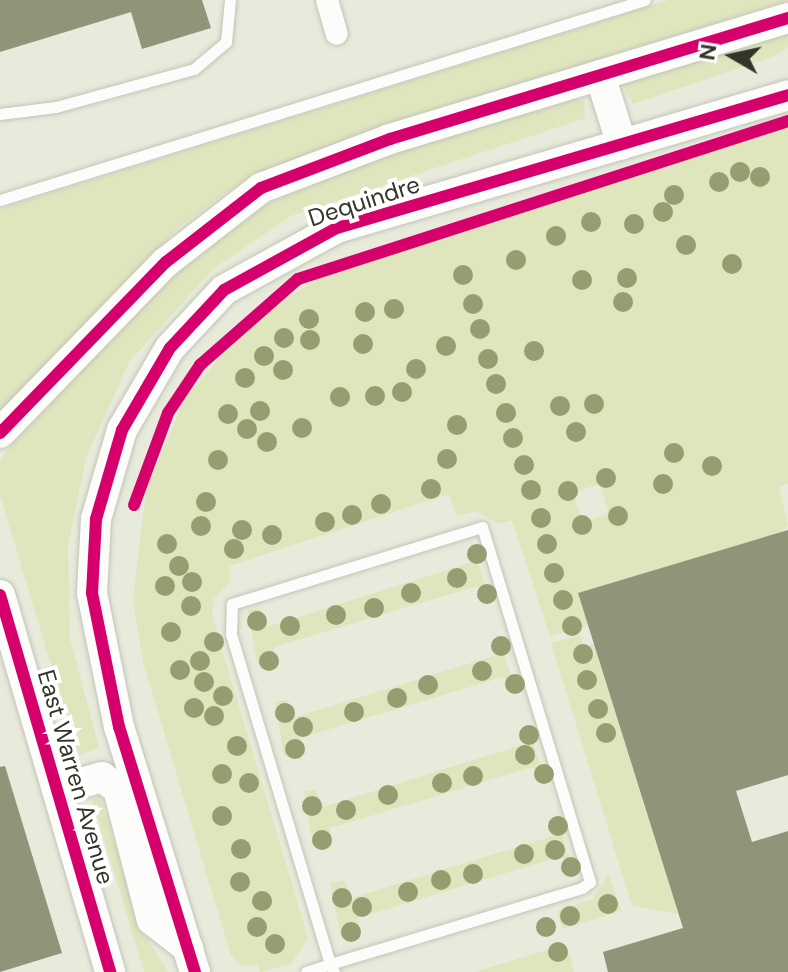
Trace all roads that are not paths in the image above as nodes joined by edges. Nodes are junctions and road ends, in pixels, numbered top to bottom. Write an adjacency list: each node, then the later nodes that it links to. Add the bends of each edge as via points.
1 (230, 0): 8 (lane, via 226,42 194,69 56,107)
2 (327, 0): 5 (street)
3 (645, 0): 10 (lane)
4 (788, 18): 6 (main road, Dequindre)
5 (337, 34)
6 (600, 75): 9 (main road); 11 (main road, Dequindre, via 376,143 261,188 166,262)
7 (782, 93): 9 (main road, Dequindre)
8 (0, 114)
9 (622, 145): 14 (main road, Dequindre, via 299,245 224,290 170,348 122,430 96,519 92,593 129,762)
10 (0, 200)
11 (0, 433)
12 (0, 595): 13 (main road, East Warren Avenue)
13 (57, 790): 14 (main road, via 102,777 118,789 152,920); 16 (main road, East Warren Avenue)
14 (191, 960)
15 (332, 968): 15 (lane, via 231,634 232,604 482,527 590,882); 17 (lane)
16 (110, 972)
17 (306, 972)

